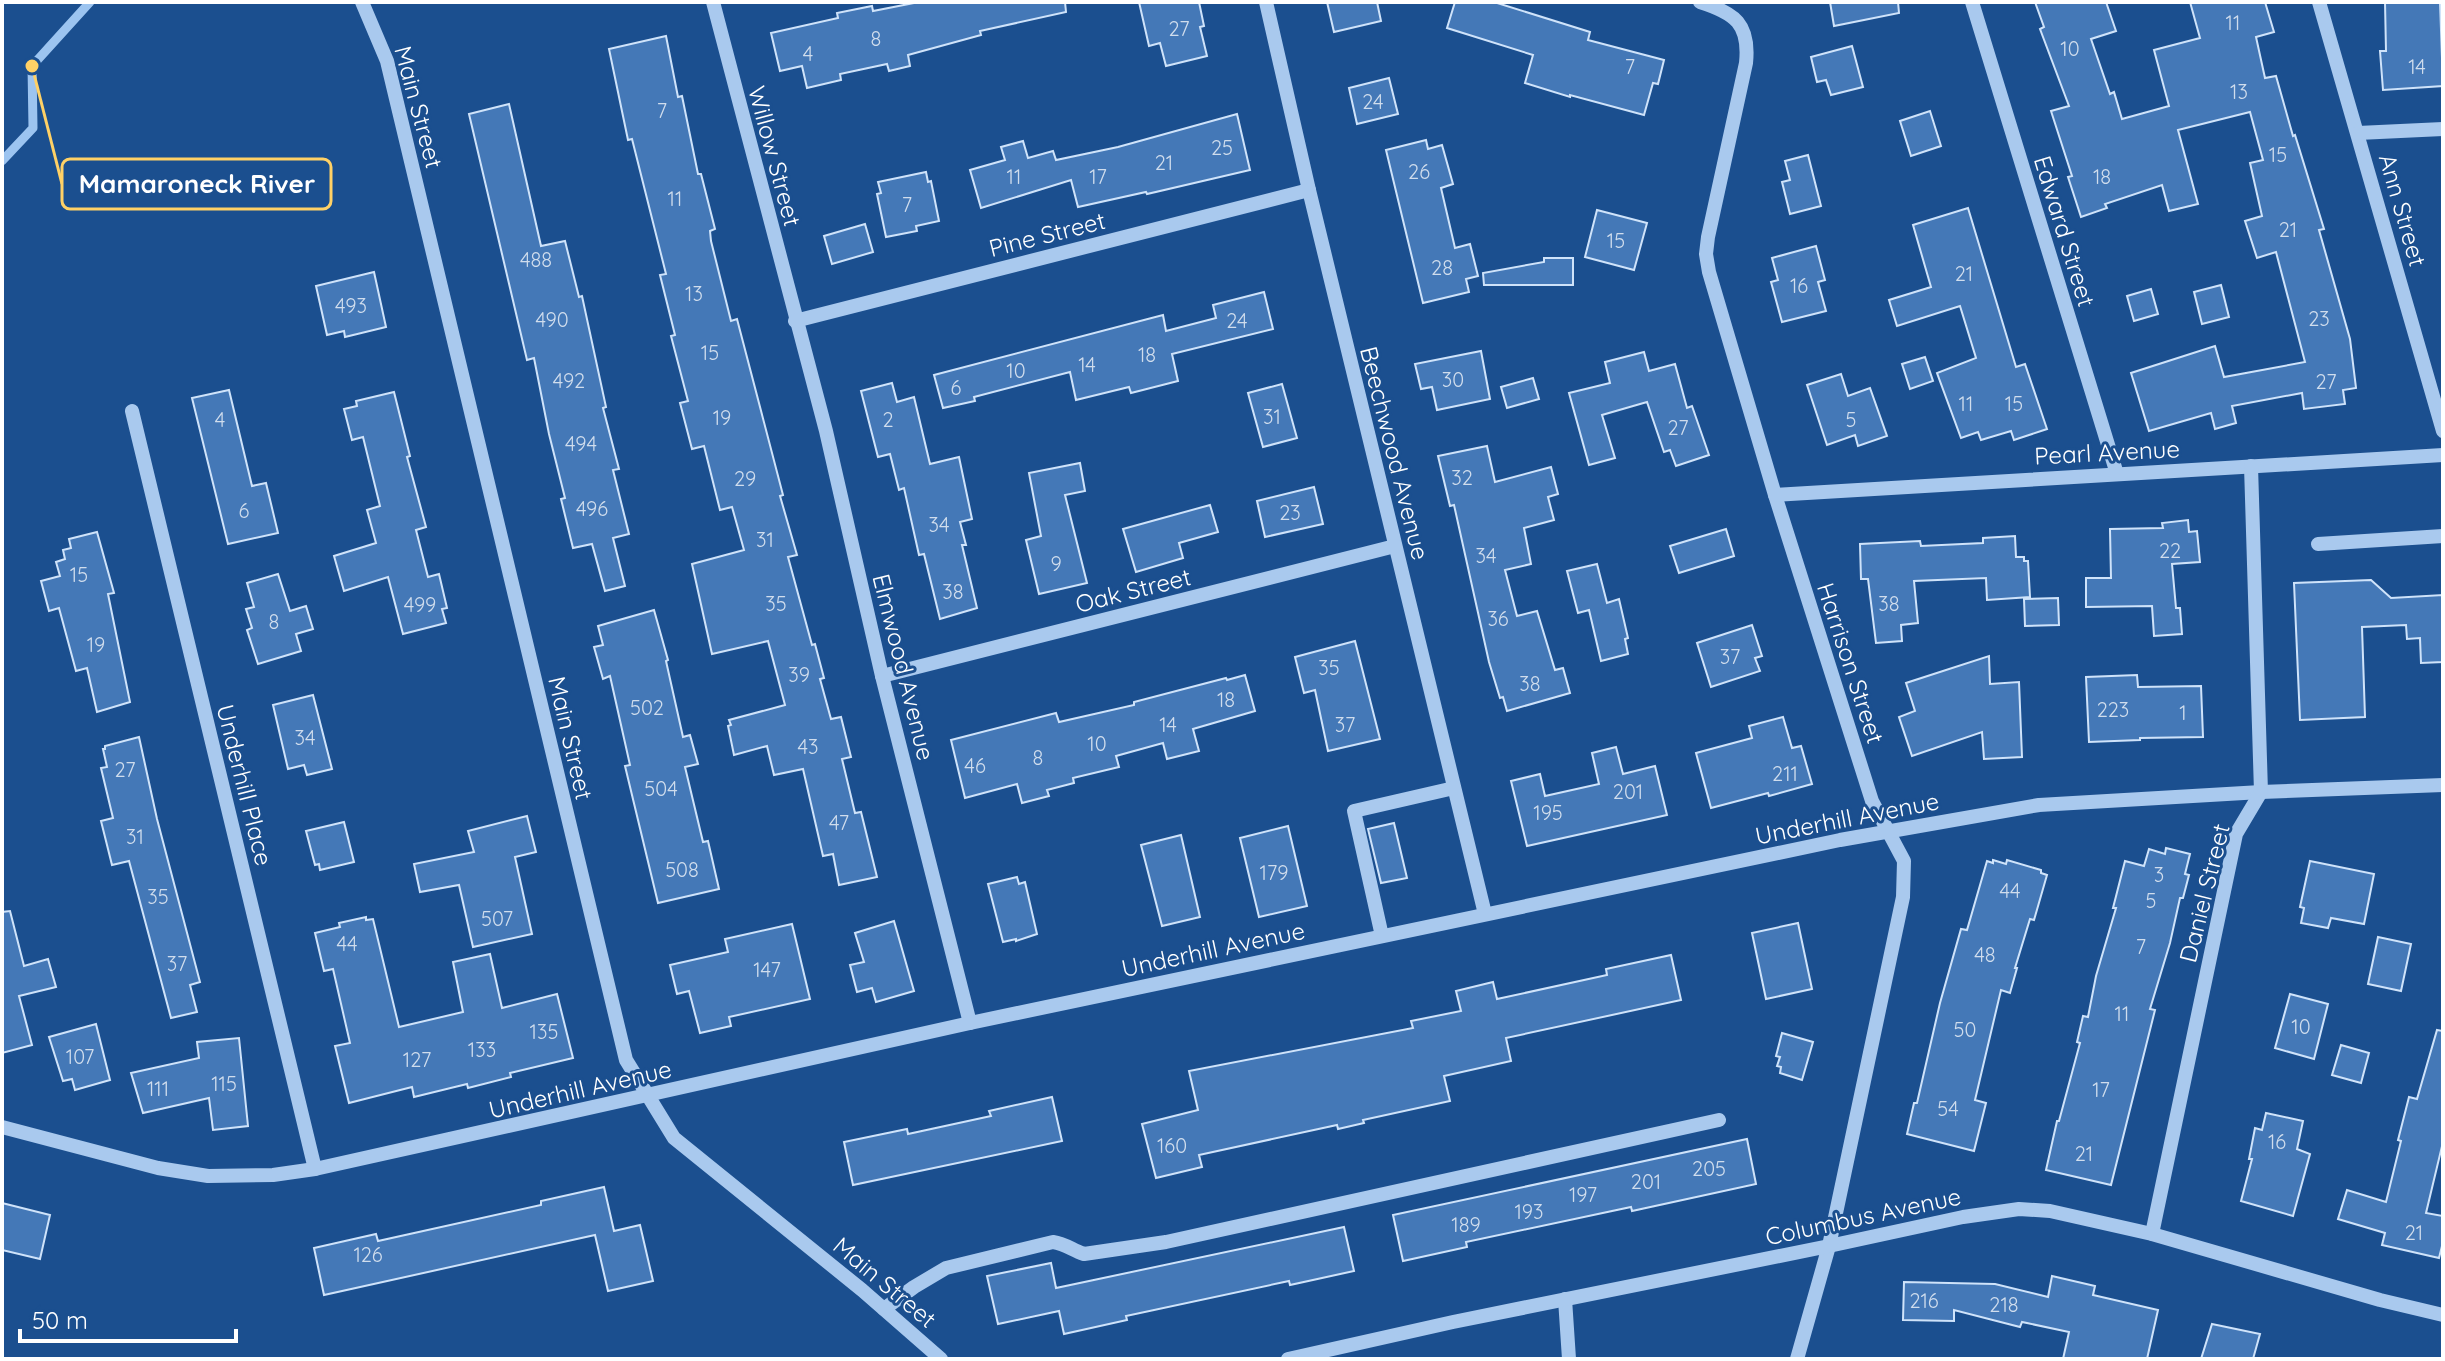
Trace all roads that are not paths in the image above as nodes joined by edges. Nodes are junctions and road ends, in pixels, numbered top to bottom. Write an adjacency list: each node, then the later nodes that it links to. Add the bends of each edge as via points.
1 (362, 2): 28 (street, Main Street, via 387,61 626,1060)
2 (713, 2): 10 (street, Willow Street)
3 (1266, 2): 9 (street, Beechwood Avenue)
4 (1700, 2): 16 (street, Harrison Street, via 1734,17 1748,45 1706,254)
5 (1972, 2): 15 (street, Edward Street)
6 (2319, 2): 8 (street, Ann Street)
7 (2443, 129): 8 (street)
8 (2358, 133): 12 (street, Ann Street)
9 (1309, 190): 10 (street, Pine Street); 19 (street, Beechwood Avenue)
10 (795, 321): 20 (street, Elmwood Avenue)
11 (132, 411): 31 (street, Underhill Place)
12 (2443, 431)
13 (2443, 455): 14 (street, Pearl Avenue)
14 (2251, 466): 15 (street, Pearl Avenue); 23 (street)
15 (2117, 474): 16 (street, Pearl Avenue)
16 (1775, 495): 24 (street, Harrison Street, via 1872,801)
17 (2443, 536): 18 (street)
18 (2318, 544)
19 (1395, 546): 20 (street, Oak Street); 22 (street, Beechwood Avenue)
20 (882, 676): 27 (street, Elmwood Avenue)
21 (2443, 785): 23 (street, Underhill Avenue)
22 (1454, 788): 25 (street, Beechwood Avenue); 26 (street, via 1354,811)
23 (2261, 792): 24 (street, Underhill Avenue, via 2039,805); 32 (street, Daniel Street, via 2236,834)
24 (1888, 831): 25 (street, Underhill Avenue); 33 (street, Harrison Street, via 1904,861 1903,897)
25 (1485, 914): 26 (street, Underhill Avenue)
26 (1382, 936): 27 (street, Underhill Avenue)
27 (970, 1023): 28 (street, Underhill Avenue)
28 (648, 1096): 31 (street, Underhill Avenue); 35 (street, Main Street, via 674,1138)
29 (1719, 1120): 35 (street, via 1166,1242 1084,1254 1053,1242 946,1268)
30 (2, 1127): 31 (street, Underhill Avenue, via 208,1176)
31 (315, 1169)
32 (2152, 1234): 33 (street, Columbus Avenue, via 2019,1209); 36 (street, Columbus Avenue)
33 (1829, 1246): 34 (street, Columbus Avenue); 40 (street, Harrison Street)
34 (1565, 1299): 38 (street, Columbus Avenue); 39 (street)
35 (884, 1309): 37 (street, Main Street)
36 (2443, 1315)
37 (941, 1359)
38 (1288, 1359)
39 (1569, 1359)
40 (1797, 1359)

